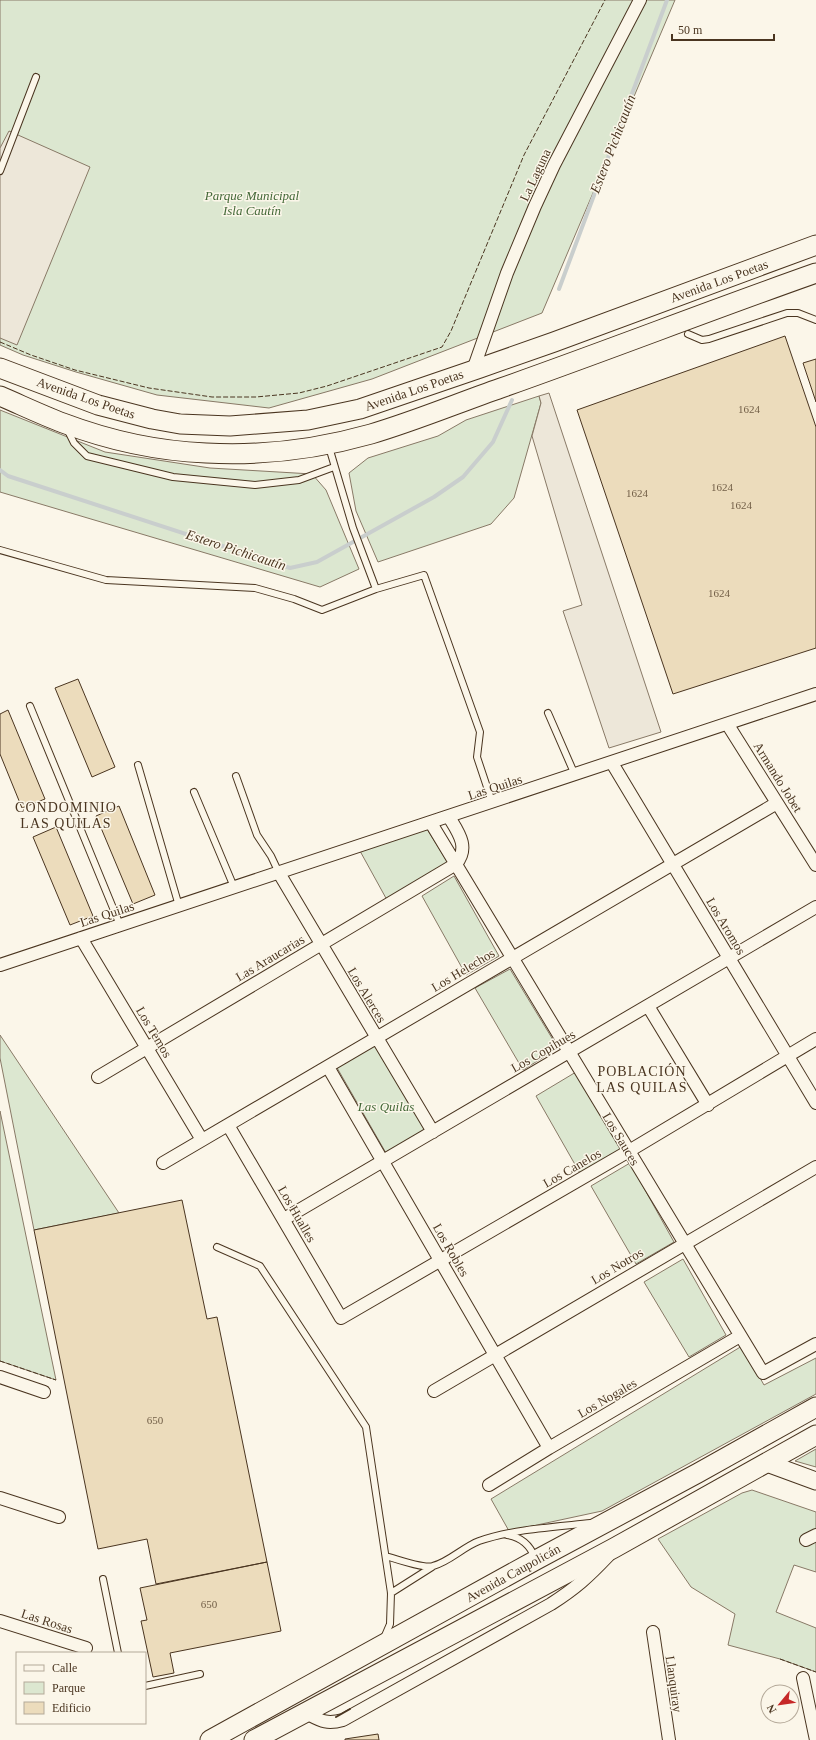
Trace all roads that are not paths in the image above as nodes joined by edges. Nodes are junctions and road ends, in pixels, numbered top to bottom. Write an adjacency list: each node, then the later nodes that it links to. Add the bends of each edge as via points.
1 (640, 0): 10 (street, La Laguna, via 535,206)
2 (36, 77): 3 (lane)
3 (0, 171)
4 (816, 245): 10 (main road, Avenida Los Poetas)
5 (816, 273): 8 (main road, Avenida Los Poetas)
6 (816, 320): 7 (lane, via 798,312 787,313 709,339 702,340)
7 (688, 334): 8 (main road, via 605,361)
8 (564, 366): 13 (main road, Avenida Los Poetas, via 372,434)
9 (0, 368): 10 (main road, Avenida Los Poetas, via 125,413 180,424 230,426 308,420 360,409)
10 (473, 370)
11 (0, 396): 12 (main road, Avenida Los Poetas)
12 (64, 424): 13 (main road, Avenida Los Poetas, via 134,443 206,453 269,452); 14 (lane, via 74,443 87,456 173,477 255,485 299,480)
13 (328, 444): 14 (lane)
14 (334, 467): 16 (lane)
15 (0, 550): 16 (lane, via 106,580 255,588 322,610)
16 (376, 589): 26 (lane, via 424,575 480,732 477,757)
17 (815, 698): 20 (street, Las Quilas)
18 (30, 706): 37 (lane)
19 (548, 713): 23 (lane)
20 (728, 724): 21 (street, Las Quilas); 27 (street, Armando Jobet)
21 (612, 763): 23 (street, Las Quilas); 31 (street, Los Aromos)
22 (138, 765): 35 (lane)
23 (575, 775): 26 (street, Las Quilas)
24 (236, 776): 33 (lane, via 257,835)
25 (194, 792): 34 (lane)
26 (492, 802): 28 (street, Las Quilas)
27 (777, 803): 31 (street, Los Helechos); 32 (street, Armando Jobet)
28 (449, 817): 29 (street, Las Quilas); 30 (street, via 463,844 462,854)
29 (431, 823): 30 (street, Los Sauces); 33 (street, Las Quilas)
30 (456, 864): 39 (street, Las Araucarias); 40 (street, Los Sauces)
31 (673, 864): 40 (street, Los Helechos); 41 (street, Los Aromos)
32 (816, 865)
33 (279, 873): 34 (street, Las Quilas); 39 (street, Los Alerces)
34 (234, 887): 35 (street, Las Quilas)
35 (179, 906): 37 (street, Las Quilas)
36 (816, 907): 41 (street, Los Copihues)
37 (120, 925): 38 (street, Las Quilas)
38 (81, 938): 42 (street, Las Quilas); 46 (street, Los Temos)
39 (321, 944): 44 (street, Los Alerces); 46 (street, Las Araucarias)
40 (512, 958): 44 (street, Los Helechos); 47 (street, Los Sauces)
41 (729, 958): 43 (street, Los Copihues); 48 (street, Los Aromos)
42 (0, 964)
43 (648, 1006): 47 (street, Los Copihues); 52 (street)
44 (377, 1038): 49 (street, Los Helechos); 54 (street, Los Alerces)
45 (816, 1040): 48 (street, Los Canelos)
46 (147, 1048): 50 (street, Las Araucarias); 55 (street, Los Temos)
47 (569, 1051): 54 (street, Los Copihues); 56 (street, Los Sauces)
48 (788, 1057): 51 (street, Los Aromos); 52 (street, Los Canelos)
49 (328, 1067): 53 (street, Los Helechos); 57 (street, Los Robles)
50 (98, 1077)
51 (816, 1103)
52 (708, 1104): 56 (street, Los Canelos)
53 (228, 1125): 55 (street, Los Helechos); 60 (street, Los Hualles)
54 (433, 1132): 57 (street, Los Copihues)
55 (202, 1140): 58 (street, Los Helechos)
56 (629, 1151): 61 (street, Los Sauces); 63 (street, Los Canelos)
57 (383, 1161): 60 (street, Los Copihues); 63 (street, Los Robles)
58 (163, 1163)
59 (816, 1167): 61 (street, Los Notros)
60 (284, 1219): 64 (street, Los Hualles)
61 (684, 1243): 65 (street, Los Sauces); 67 (street, Los Notros)
62 (217, 1247): 84 (lane, via 260,1266 366,1426)
63 (440, 1260): 64 (street, Los Canelos); 67 (street, Los Robles)
64 (341, 1318)
65 (740, 1336): 66 (street, Los Sauces, via 763,1373); 74 (street, Los Nogales)
66 (816, 1344)
67 (496, 1355): 69 (street, Los Notros); 74 (street, Los Robles)
68 (0, 1377): 70 (street)
69 (434, 1391)
70 (44, 1392)
71 (816, 1407): 72 (main road, Avenida Caupolicán)
72 (784, 1425): 75 (main road, via 774,1438); 76 (main road, Avenida Caupolicán)
73 (816, 1436): 75 (main road, Avenida Caupolicán)
74 (549, 1448): 78 (street, Los Nogales)
75 (766, 1463): 76 (main road, via 739,1460); 77 (street); 83 (main road, Avenida Caupolicán)
76 (705, 1469): 81 (main road, Avenida Caupolicán)
77 (816, 1481)
78 (489, 1485)
79 (0, 1498): 80 (street)
80 (59, 1517)
81 (608, 1521): 82 (lane); 85 (main road, Avenida Caupolicán)
82 (502, 1535): 85 (lane, via 520,1539 529,1547); 86 (lane, via 477,1542)
83 (614, 1548): 89 (main road, Avenida Caupolicán); 98 (street, Avenida Caupolicán, via 591,1574 570,1592 343,1720 325,1723)
84 (386, 1556): 86 (lane, via 405,1563); 88 (lane)
85 (536, 1560): 89 (main road, via 534,1576); 94 (main road, Avenida Caupolicán)
86 (432, 1567): 88 (lane)
87 (103, 1579): 93 (lane)
88 (391, 1593): 94 (lane, via 388,1633)
89 (519, 1599): 98 (main road, Avenida Caupolicán)
90 (0, 1621): 92 (street, Las Rosas)
91 (653, 1632): 102 (street, Llanquiray)
92 (86, 1648)
93 (118, 1652)
94 (369, 1652): 100 (main road, Avenida Caupolicán)
95 (200, 1674): 97 (lane)
96 (803, 1678): 103 (street)
97 (146, 1686)
98 (304, 1712): 99 (main road, Avenida Caupolicán)
99 (269, 1734): 101 (main road, Avenida Caupolicán)
100 (210, 1740)
101 (254, 1740)
102 (669, 1740)
103 (816, 1740)

